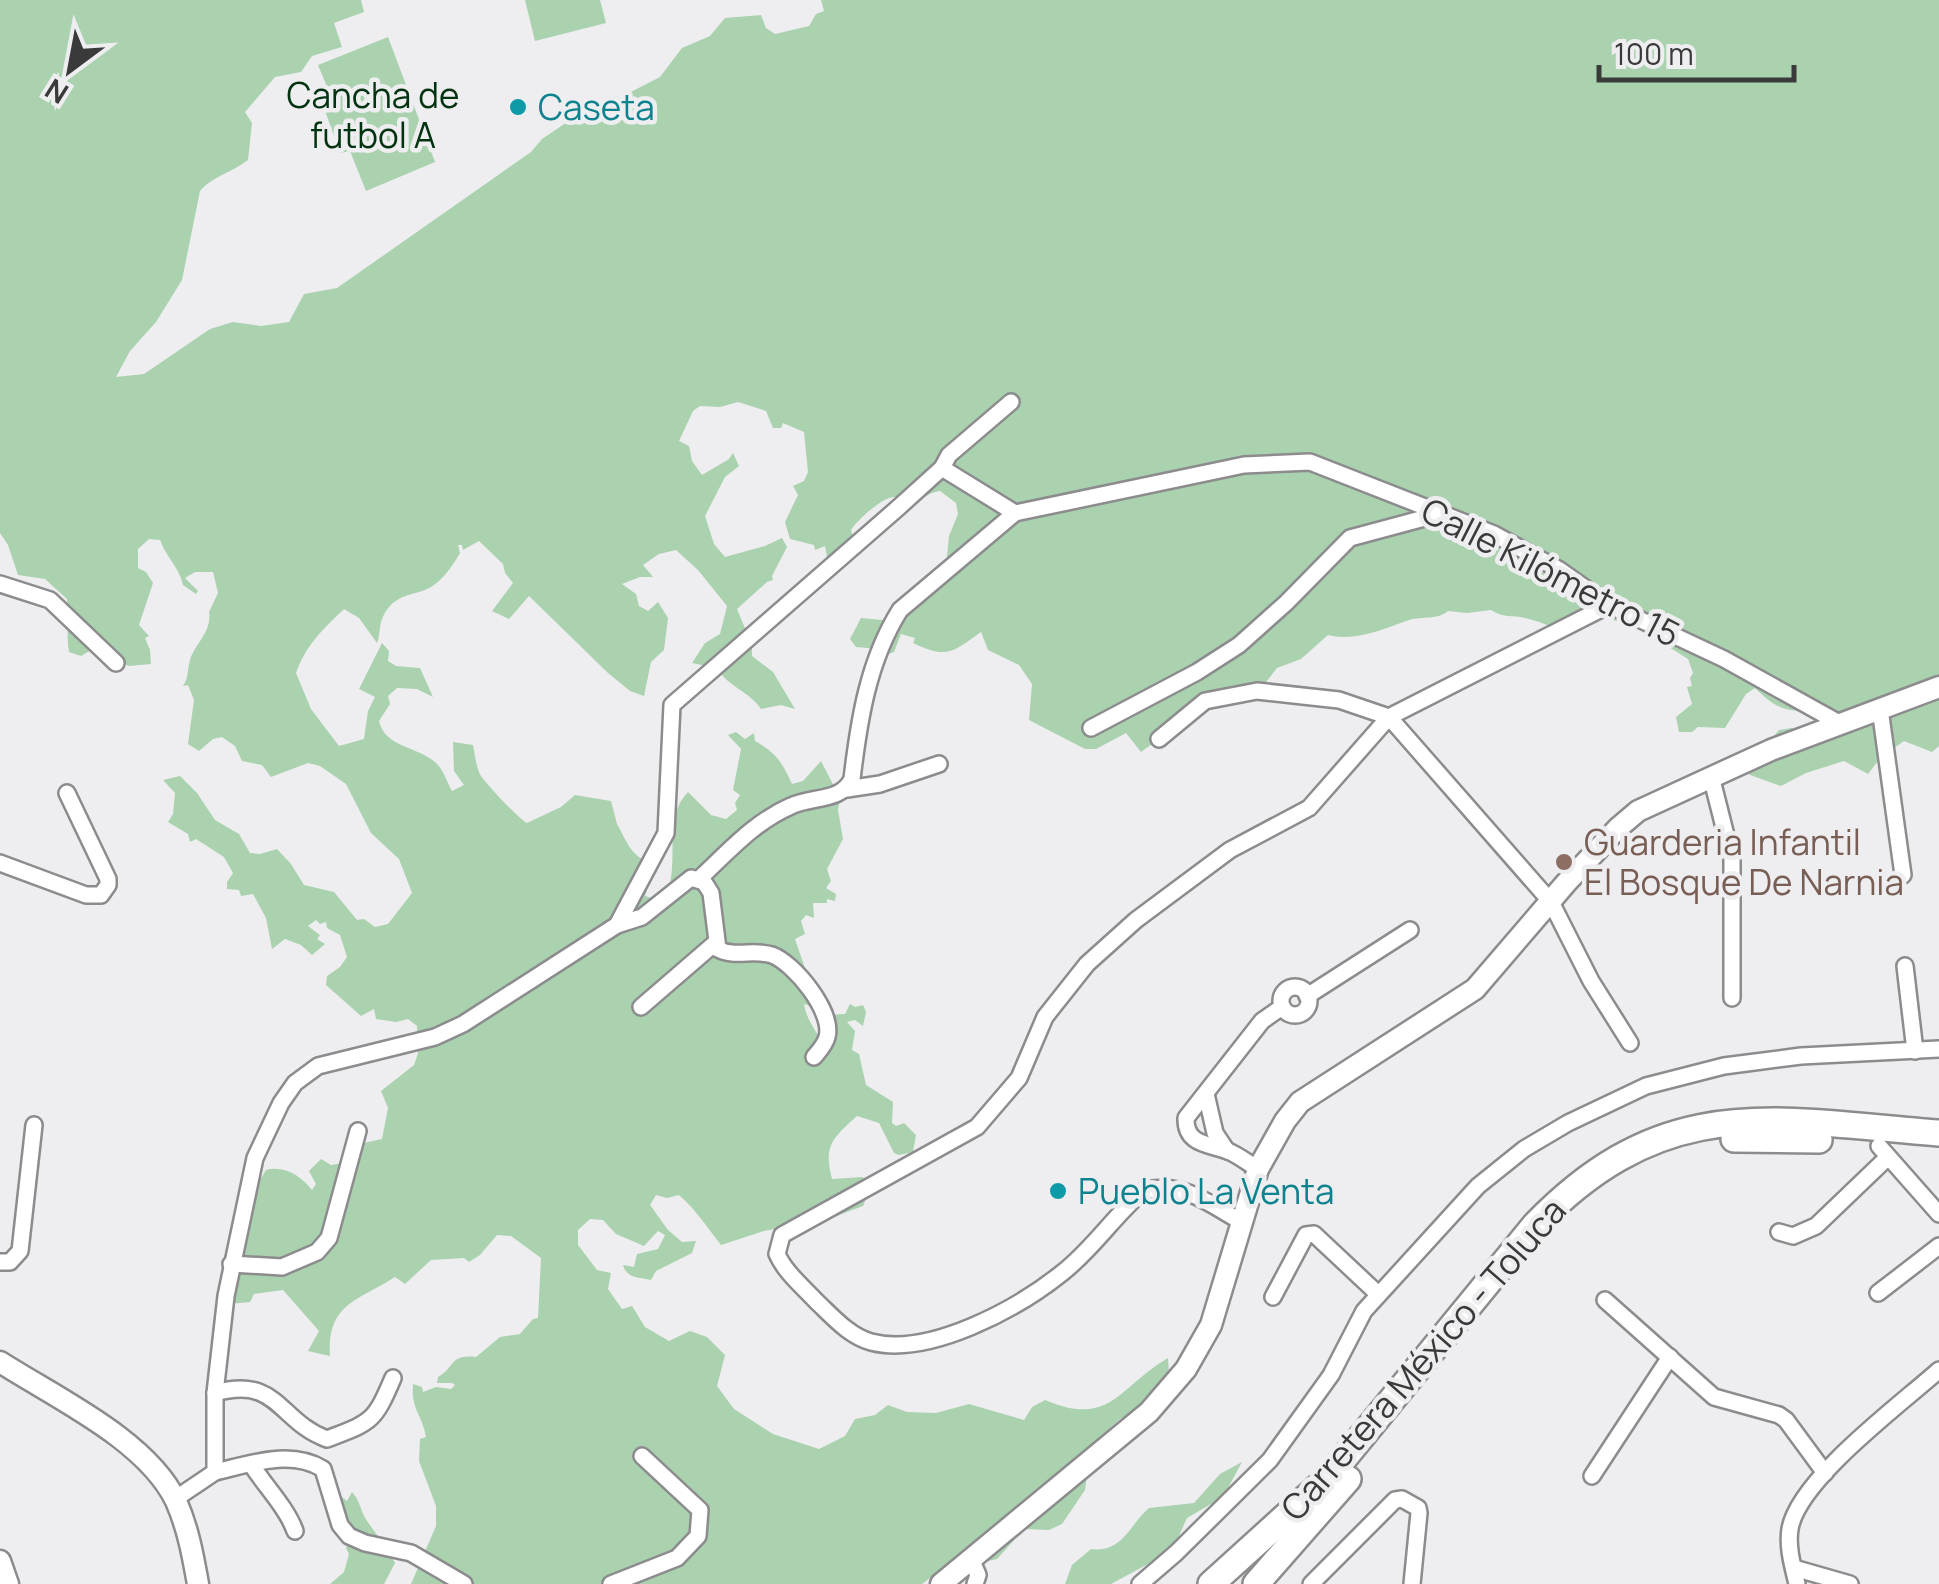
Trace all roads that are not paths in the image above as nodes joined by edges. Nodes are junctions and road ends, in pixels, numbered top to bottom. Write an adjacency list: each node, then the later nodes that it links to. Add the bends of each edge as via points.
1 (1011, 402): 2 (street)
2 (942, 468): 3 (street); 22 (street, via 672,706 666,834)
3 (1015, 513): 4 (street, Calle Kilómetro 15, via 1244,465 1310,462); 16 (street, via 900,610 862,702)
4 (1443, 513): 6 (street, Calle Kilómetro 15, via 1558,569); 12 (street, via 1350,538 1240,644)
5 (0, 584): 7 (street, via 50,600)
6 (1609, 605): 10 (street); 11 (street, Calle Kilómetro 15)
7 (116, 662)
8 (1939, 687): 9 (street)
9 (1880, 709): 11 (street); 19 (street)
10 (1389, 717): 13 (street, via 1339,700 1257,691 1205,702); 21 (street); 41 (street, via 1309,808 1230,850 1087,964 1045,1017 1018,1078 977,1127 782,1235 776,1254 841,1326 869,1342 905,1345 972,1328 1020,1302 1064,1271 1143,1191 1174,1186)
11 (1841, 724): 15 (street)
12 (1091, 728)
13 (1159, 739)
14 (939, 764): 16 (street)
15 (1712, 776): 21 (street, via 1638,811); 26 (street, via 1732,859)
16 (847, 789): 20 (street, via 766,817)
17 (67, 793): 18 (street, via 108,878 101,896)
18 (0, 863)
19 (1902, 874)
20 (700, 879): 22 (street, via 688,880 642,917); 24 (street, via 711,893)
21 (1551, 902): 28 (street); 39 (street, via 1474,989 1300,1102)
22 (616, 925): 45 (street, via 463,1024 318,1066 296,1083 255,1158)
23 (1410, 930): 32 (street, via 1308,996 1300,1014 1282,1006 1262,1021)
24 (714, 944): 27 (street); 31 (street, via 726,953 766,953 796,972 828,1024)
25 (1904, 966): 30 (street)
26 (1732, 998)
27 (641, 1007)
28 (1630, 1043)
29 (1939, 1049): 30 (street)
30 (1915, 1050): 47 (street, via 1774,1059 1646,1086 1524,1149 1478,1186)
31 (814, 1056)
32 (1206, 1094): 37 (street, via 1215,1133); 37 (street, via 1190,1108 1185,1125 1193,1138)
33 (34, 1125): 44 (street, via 20,1251)
34 (358, 1131): 45 (street, via 328,1238 317,1252 282,1266)
35 (1939, 1133): 72 (main road, Carretera México - Toluca, via 1782,1120 1723,1123 1672,1134 1615,1158 1535,1225 1327,1479)
36 (1939, 1150): 38 (main road, Carretera México - Toluca)
37 (1227, 1151): 39 (street)
38 (1884, 1151): 40 (street); 42 (street, via 1816,1226 1793,1236); 73 (main road, Carretera México - Toluca, via 1790,1138 1711,1140 1643,1163 1596,1190 1543,1239)
39 (1258, 1169): 41 (street)
40 (1939, 1214)
41 (1240, 1220): 62 (street, via 1211,1326 1168,1393)
42 (1779, 1232)
43 (1939, 1246): 46 (street)
44 (0, 1262)
45 (232, 1264): 54 (street)
46 (1878, 1293)
47 (1378, 1294): 48 (street, via 1314,1234 1306,1236); 71 (street, via 1270,1460)
48 (1273, 1298)
49 (1605, 1300): 50 (street)
50 (1670, 1357): 58 (street, via 1714,1397 1786,1420); 59 (street)
51 (0, 1362): 60 (street, via 108,1431 150,1464)
52 (1939, 1370): 58 (street)
53 (393, 1378): 54 (street, via 368,1423 327,1439 306,1432 268,1394 244,1388)
54 (215, 1393): 57 (street)
55 (642, 1456): 68 (street, via 700,1510 698,1536 677,1558)
56 (251, 1464): 57 (street); 61 (street); 67 (street, via 310,1460 323,1468 349,1536 411,1553)
57 (215, 1472): 60 (street)
58 (1825, 1473): 64 (street, via 1794,1518)
59 (1592, 1476)
60 (175, 1499): 66 (street)
61 (295, 1531)
62 (972, 1560): 69 (street); 70 (street)
63 (0, 1561): 65 (street)
64 (1795, 1576): 76 (street)
65 (8, 1584)
66 (198, 1584)
67 (464, 1584)
68 (611, 1584)
69 (941, 1584)
70 (975, 1584)
71 (1140, 1584)
72 (1211, 1584)
73 (1256, 1584)
74 (1311, 1584): 75 (street, via 1402,1499 1419,1513)
75 (1412, 1584)
76 (1850, 1584)

